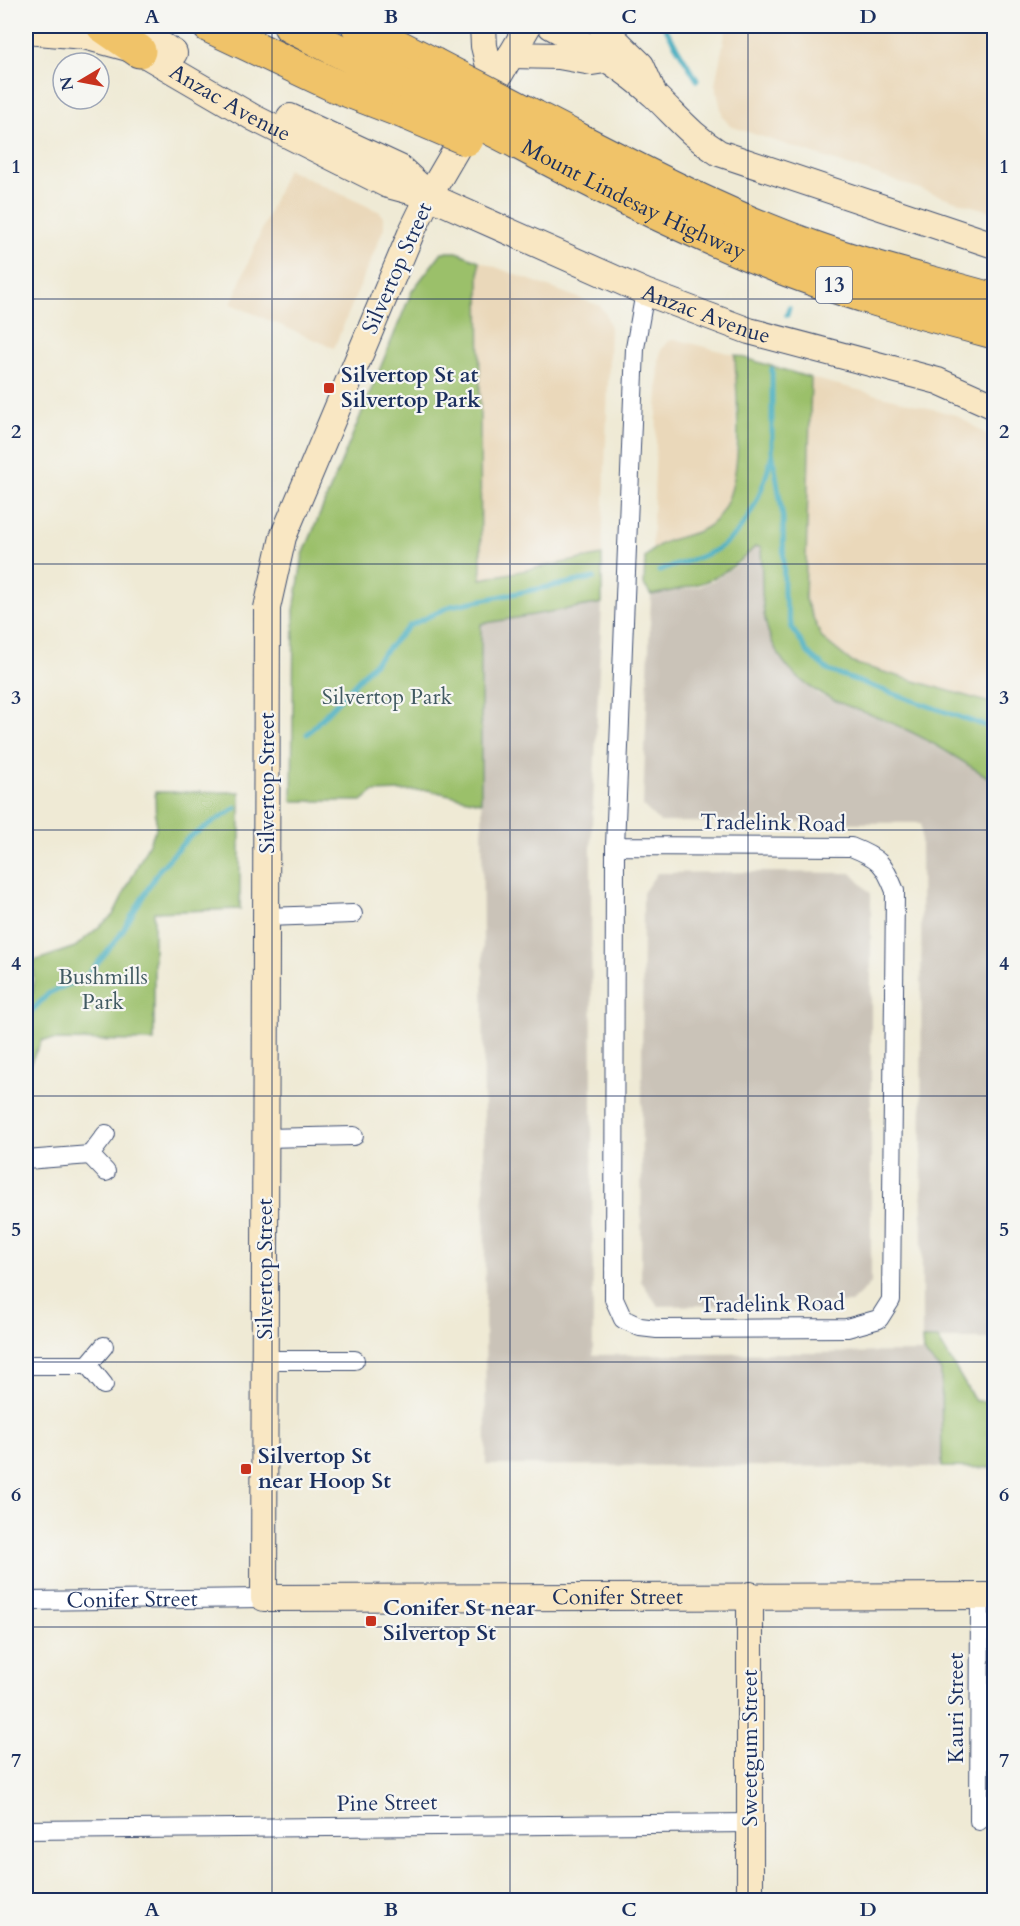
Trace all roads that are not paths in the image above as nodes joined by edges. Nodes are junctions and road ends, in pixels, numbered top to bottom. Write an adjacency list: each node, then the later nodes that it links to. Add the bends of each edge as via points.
1 (103, 26): 11 (highway)
2 (209, 26): 15 (highway, via 336,86)
3 (290, 26): 15 (highway, Mount Lindesay Highway / 13)
4 (358, 26): 15 (highway, Mount Lindesay Highway / 13)
5 (393, 26): 15 (highway, via 417,40)
6 (483, 26): 14 (street)
7 (528, 26): 12 (street, Silvertop Street)
8 (551, 26): 13 (street)
9 (601, 26): 16 (street, via 641,65)
10 (26, 31): 11 (street, Anzac Avenue)
11 (136, 38): 18 (street, Anzac Avenue, via 254,118 388,185)
12 (511, 55): 13 (street); 14 (street, Silvertop Street)
13 (608, 60): 16 (street)
14 (494, 86): 18 (street, Silvertop Street)
15 (419, 89): 17 (highway, Mount Lindesay Highway / 13, bridge)
16 (654, 96): 19 (street, via 688,132 719,153)
17 (522, 139): 21 (highway, Mount Lindesay Highway / 13, via 669,185 758,225 874,267); 22 (highway, Mount Lindesay Highway / 13, via 558,164 766,262 853,292)
18 (429, 196): 20 (street, Anzac Avenue); 26 (street, Silvertop Street, via 374,315 283,537 273,573 267,608)
19 (994, 245)
20 (645, 292): 23 (street, Anzac Avenue, via 749,331 938,381); 24 (street, Tradelink Road, via 635,348)
21 (994, 300)
22 (994, 332)
23 (994, 406)
24 (615, 846): 24 (street, Tradelink Road, via 851,846 872,855 884,866 895,891 891,1300 879,1319 847,1328 657,1329 623,1319 614,1299)
25 (352, 914): 26 (street)
26 (266, 917): 29 (street, Silvertop Street)
27 (106, 1134): 30 (street)
28 (354, 1136): 29 (street)
29 (265, 1138): 34 (street, Silvertop Street)
30 (90, 1155): 31 (street); 32 (street)
31 (26, 1160)
32 (106, 1172)
33 (104, 1346): 37 (street)
34 (264, 1360): 35 (street); 41 (street, Silvertop Street)
35 (355, 1360)
36 (26, 1365): 37 (street)
37 (87, 1365): 38 (street)
38 (104, 1386)
39 (750, 1595): 40 (street, Conifer Street); 41 (street, Conifer Street); 44 (street, Sweetgum Street)
40 (987, 1596): 43 (street, Kauri Street)
41 (264, 1598): 42 (street, Conifer Street)
42 (26, 1601)
43 (979, 1821)
44 (750, 1823): 45 (street, Pine Street); 46 (street, Sweetgum Street)
45 (26, 1830)
46 (750, 1900)

